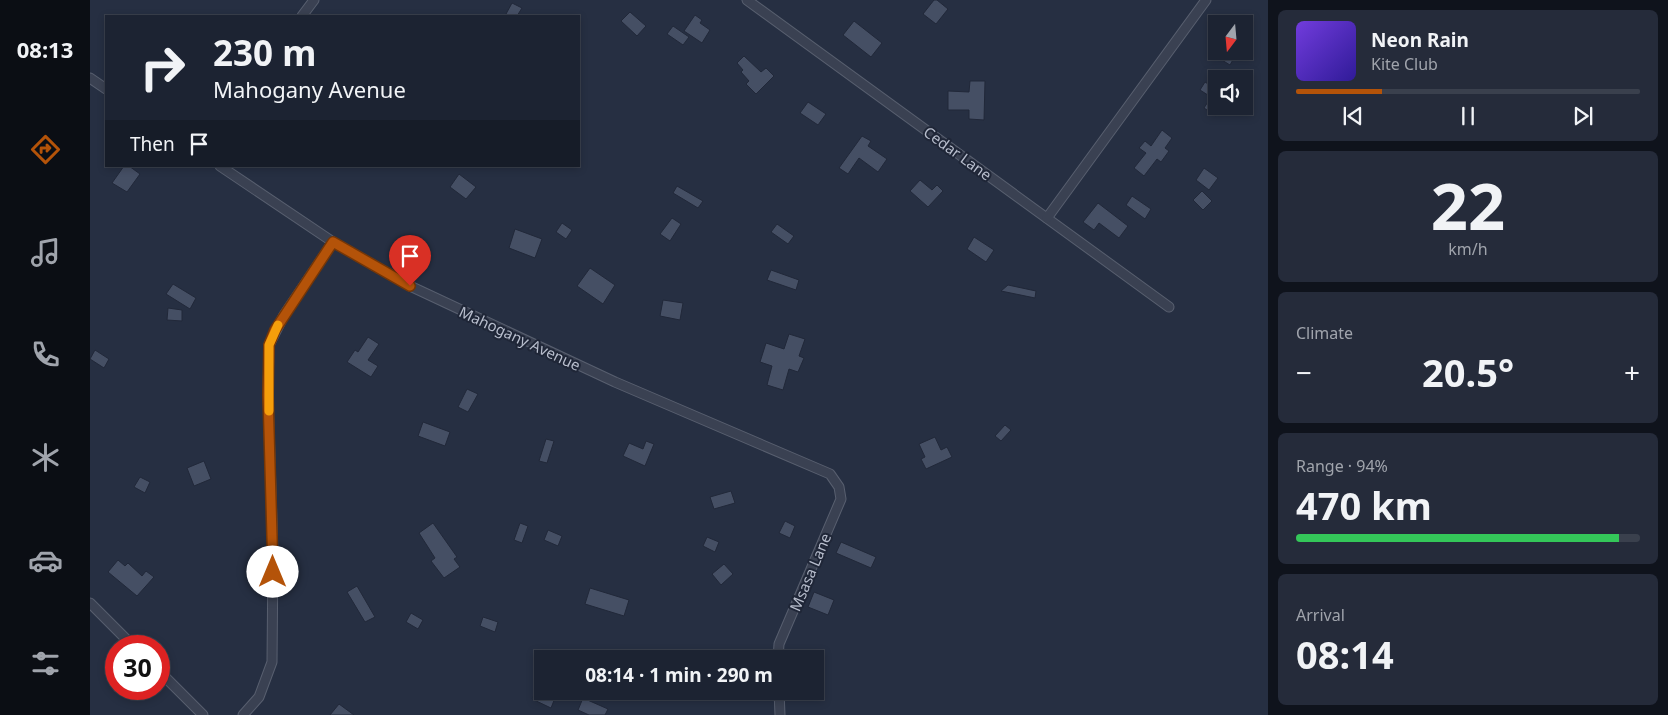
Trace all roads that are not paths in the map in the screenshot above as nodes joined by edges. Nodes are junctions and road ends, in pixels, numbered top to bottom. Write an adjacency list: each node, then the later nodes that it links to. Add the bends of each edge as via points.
1 (314, 0): 4 (street)
2 (747, 0): 8 (street, Cedar Lane)
3 (1206, 0): 8 (street)
4 (303, 15)
5 (90, 78): 6 (street)
6 (105, 88)
7 (221, 167): 9 (street, Mahogany Avenue)
8 (1048, 218): 10 (street, Cedar Lane)
9 (333, 242): 11 (street, Mahogany Avenue, via 410,286 616,382 830,474); 18 (street, via 284,315 269,345 272,662 259,697)
10 (1168, 307)
11 (838, 483): 14 (street, Msasa Lane, via 841,498)
12 (90, 603): 13 (street)
13 (122, 635)
14 (779, 650)
15 (170, 682): 17 (street)
16 (779, 700): 19 (street)
17 (203, 715)
18 (243, 715)
19 (780, 715)

